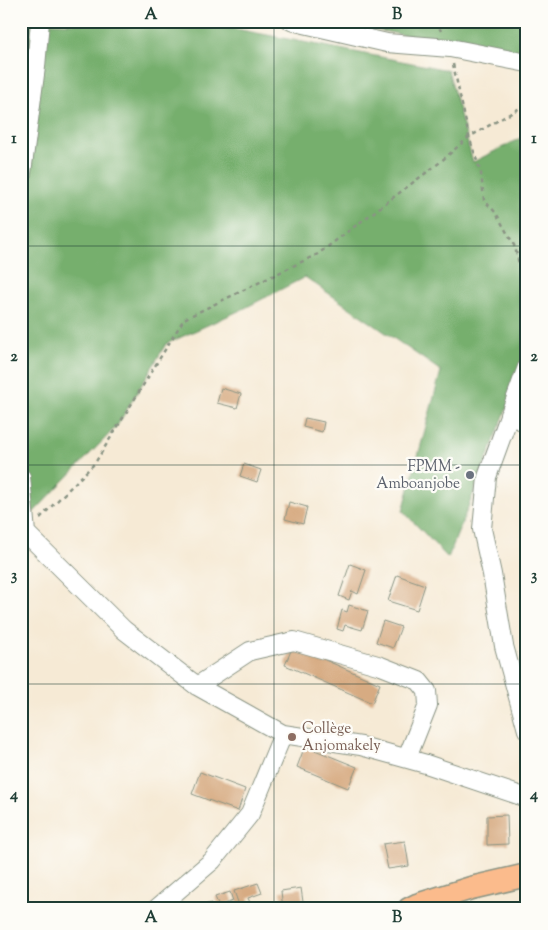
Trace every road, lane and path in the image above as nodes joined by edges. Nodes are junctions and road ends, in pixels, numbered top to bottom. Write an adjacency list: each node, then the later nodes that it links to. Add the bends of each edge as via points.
1 (40, 21): 8 (street)
2 (291, 21): 4 (street, via 387,43)
3 (436, 21): 4 (path)
4 (450, 48): 5 (street); 7 (path)
5 (527, 62)
6 (527, 104): 7 (path)
7 (469, 137): 9 (path, via 484,200 496,212 515,247); 14 (path, via 318,254 184,318 95,463)
8 (21, 180)
9 (527, 297)
10 (527, 367): 11 (street)
11 (509, 415): 12 (street); 16 (street, via 487,477 482,529 504,646)
12 (527, 423)
13 (21, 477): 14 (street)
14 (26, 533): 15 (street, via 124,630)
15 (197, 686): 17 (street); 18 (street, via 250,651 294,641 381,666 419,681 427,691 428,705)
16 (527, 730)
17 (282, 734): 18 (street, via 360,746); 21 (street, via 250,814 212,861)
18 (407, 758): 19 (street)
19 (527, 798)
20 (527, 875): 22 (main road, via 471,888)
21 (156, 909)
22 (409, 909)

